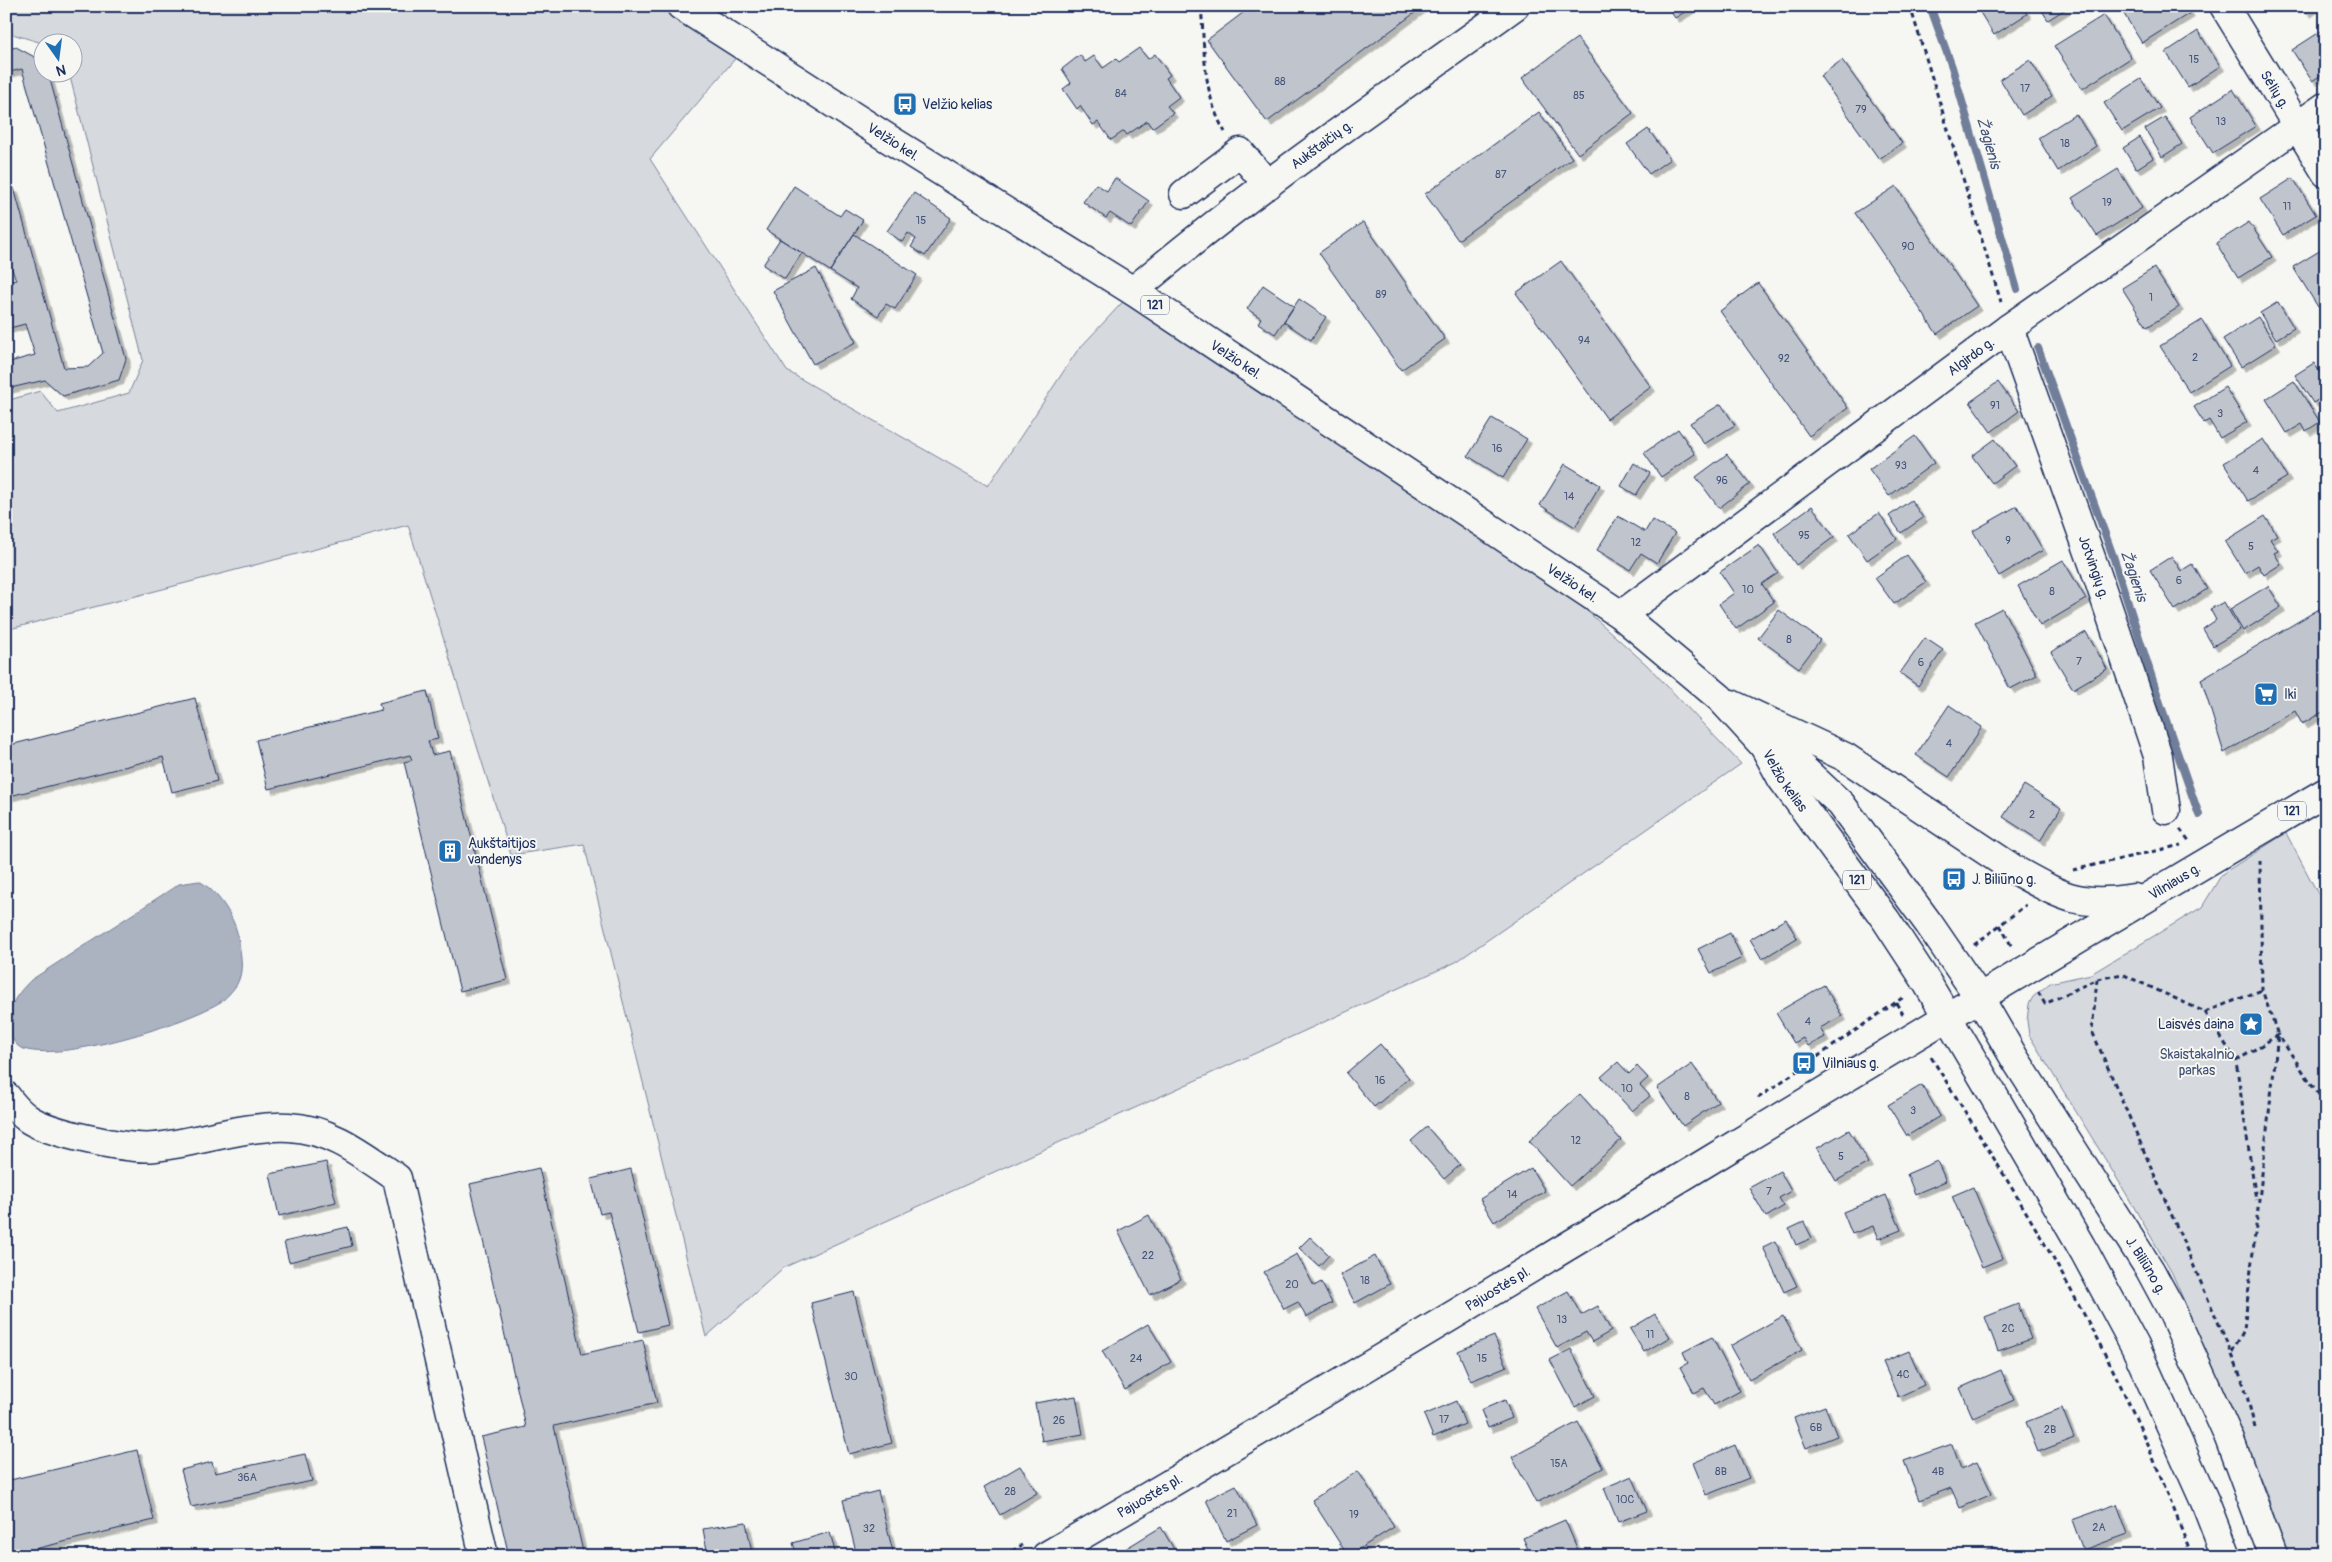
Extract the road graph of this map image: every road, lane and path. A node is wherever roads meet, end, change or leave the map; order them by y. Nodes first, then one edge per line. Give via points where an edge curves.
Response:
1 (681, 6) edge
2 (1202, 6) edge
3 (1515, 6) edge
4 (1910, 6) edge
5 (2224, 6) edge
6 (2326, 106) edge
7 (2297, 126) junction
8 (1240, 152) junction
9 (2326, 173) edge
10 (1268, 184) junction
11 (1184, 194) dead end
12 (1132, 291) junction
13 (2009, 328) junction
14 (1621, 615) junction
15 (1720, 698) junction
16 (1764, 746) junction
17 (2326, 792) edge
18 (2166, 810) dead end
19 (2261, 895) dead end
20 (2146, 896) junction
21 (2262, 990) junction
22 (1979, 997) junction
23 (1896, 1003) dead end
24 (2205, 1012) junction
25 (1947, 1017) junction
26 (1917, 1035) junction
27 (2278, 1035) junction
28 (2236, 1061) junction
29 (6, 1096) edge
30 (2326, 1105) edge
31 (2257, 1206) junction
32 (484, 1556) edge
33 (1046, 1556) edge
34 (2192, 1556) edge
35 (2226, 1556) edge
36 (2273, 1556) edge

1 - 12 main road, Velžio kel. / 121
2 - 8 path via 1208,92 1214,113
3 - 10 main road, Aukštaičių g.
4 - 13 path
5 - 7 main road, Sėlių g.
6 - 7 main road, Algirdo g.
7 - 9 main road, Sėlių g.
7 - 13 main road, Algirdo g.
8 - 10 main road
8 - 11 main road
10 - 12 main road, Aukštaičių g.
12 - 14 main road, Velžio kel. / 121
13 - 14 main road, Algirdo g.
13 - 18 main road, Jotvingių g. via 2158,756
14 - 15 main road, Velžio kel. / 121
15 - 16 main road, Velžio kel. / 121
15 - 20 main road via 1845,757 2047,888 2091,903
16 - 22 main road, Velžio kelias / 121 via 1799,765 1840,804 1930,924
16 - 25 main road, Velžio kelias / 121 via 1782,779 1886,920
17 - 20 main road, Vilniaus g. / 121
19 - 21 path
20 - 22 main road, Vilniaus g. / 121
21 - 24 path
21 - 27 path
22 - 25 main road, Vilniaus g. / 121
22 - 36 main road, J. Biliūno g. via 2150,1270 2171,1309 2229,1438
23 - 26 path
24 - 28 path
24 - 31 path via 2122,974 2097,979 2092,1031 2231,1352 2244,1330
25 - 26 main road, Pajuostės pl.
25 - 35 main road via 2085,1253 2135,1346 2198,1485
26 - 33 main road, Pajuostės pl.
26 - 34 path via 2058,1267 2099,1342 2163,1482
27 - 28 path
27 - 30 path
27 - 31 path
28 - 31 path
29 - 32 main road via 28,1118 61,1132 114,1143 153,1147 248,1129 291,1127 337,1138 397,1178

